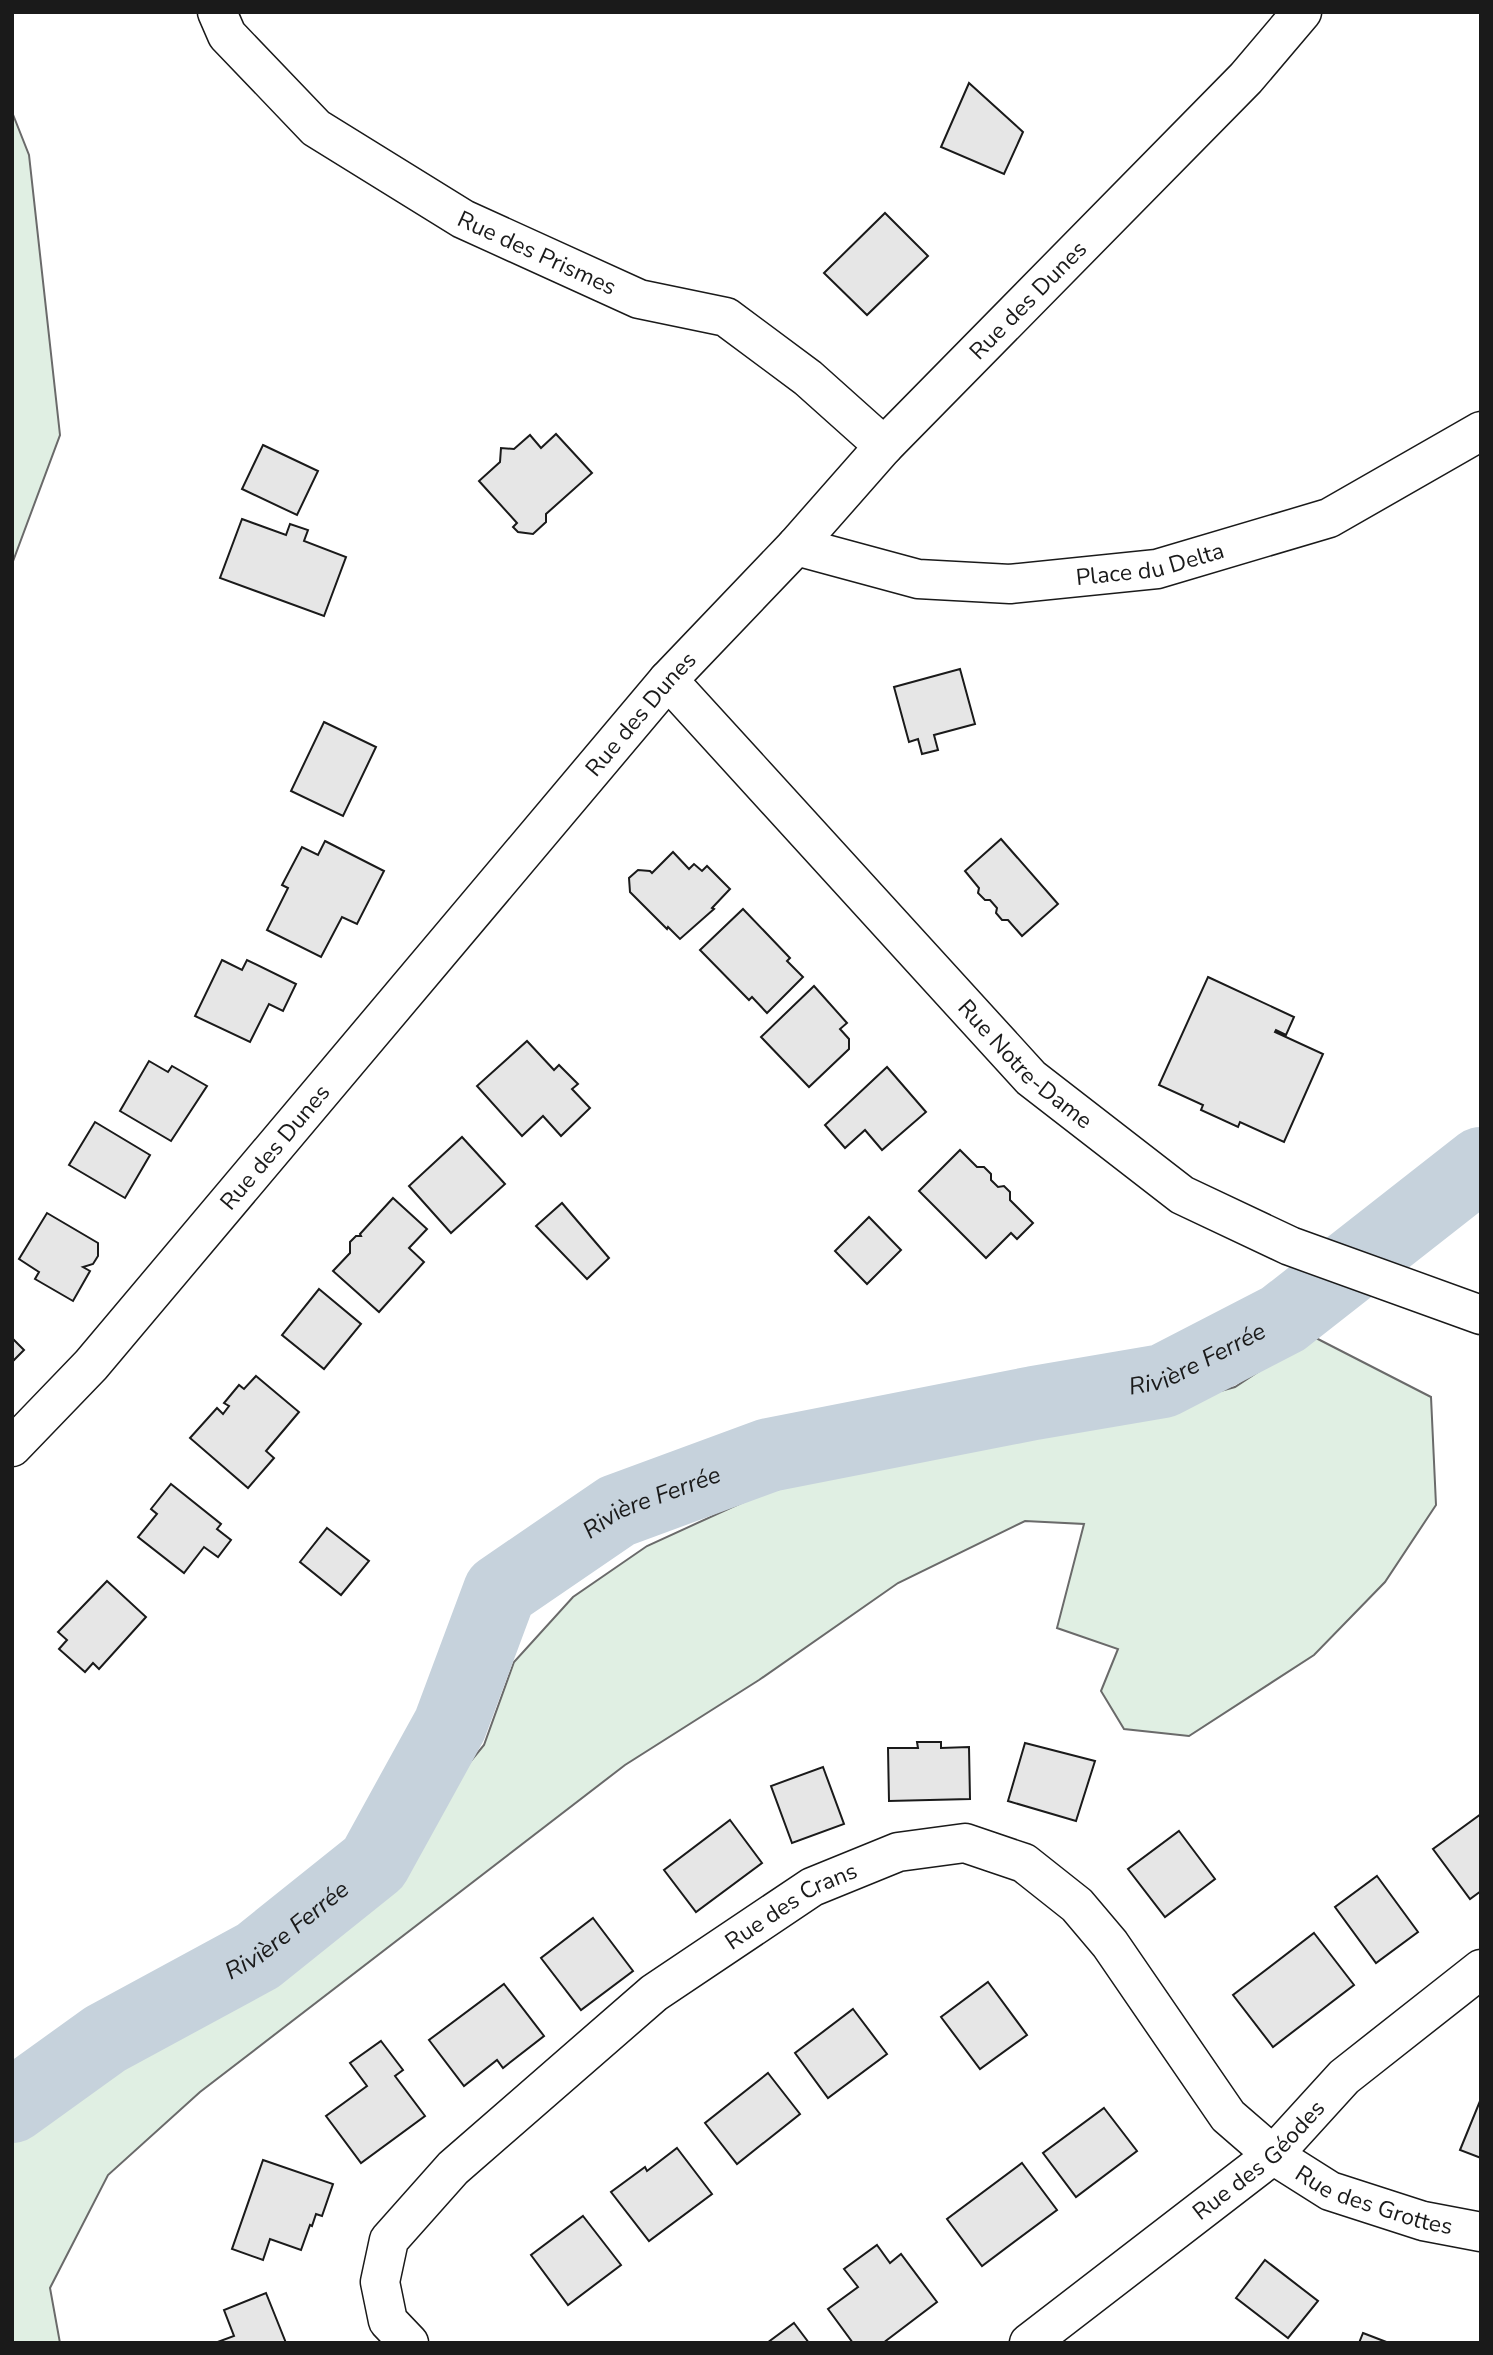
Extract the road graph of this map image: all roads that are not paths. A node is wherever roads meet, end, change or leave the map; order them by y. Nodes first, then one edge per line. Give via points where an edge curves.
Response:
1 (217, 12) edge
2 (1302, 12) edge
3 (1481, 430) edge
4 (884, 446) junction
5 (796, 546) junction
6 (668, 680) junction
7 (1481, 1315) edge
8 (12, 1447) edge
9 (1481, 1969) edge
10 (1273, 2155) junction
11 (1481, 2232) edge
12 (409, 2343) edge
13 (1029, 2343) edge

1 - 4 street, Rue des Prismes via 227,35 316,128 464,219 639,299 726,317 808,378
2 - 4 street, Rue des Dunes via 1246,78
3 - 5 street, Place du Delta via 1329,518 1157,569 1010,584 932,580
4 - 5 street, Rue des Dunes
5 - 6 street, Rue des Dunes
6 - 7 street, Rue Notre-Dame via 1031,1078 1182,1195 1290,1246
6 - 8 street, Rue des Dunes via 91,1365
9 - 10 street, Rue des Géodes via 1344,2077
10 - 11 street, Rue des Grottes via 1330,2191 1423,2221
10 - 12 street, Rue des Crans via 1228,2116 1110,1944 1077,1905 1024,1863 965,1843 898,1852 812,1887 654,1993 453,2168 389,2240 380,2282 388,2321
10 - 13 street, Rue des Géodes

